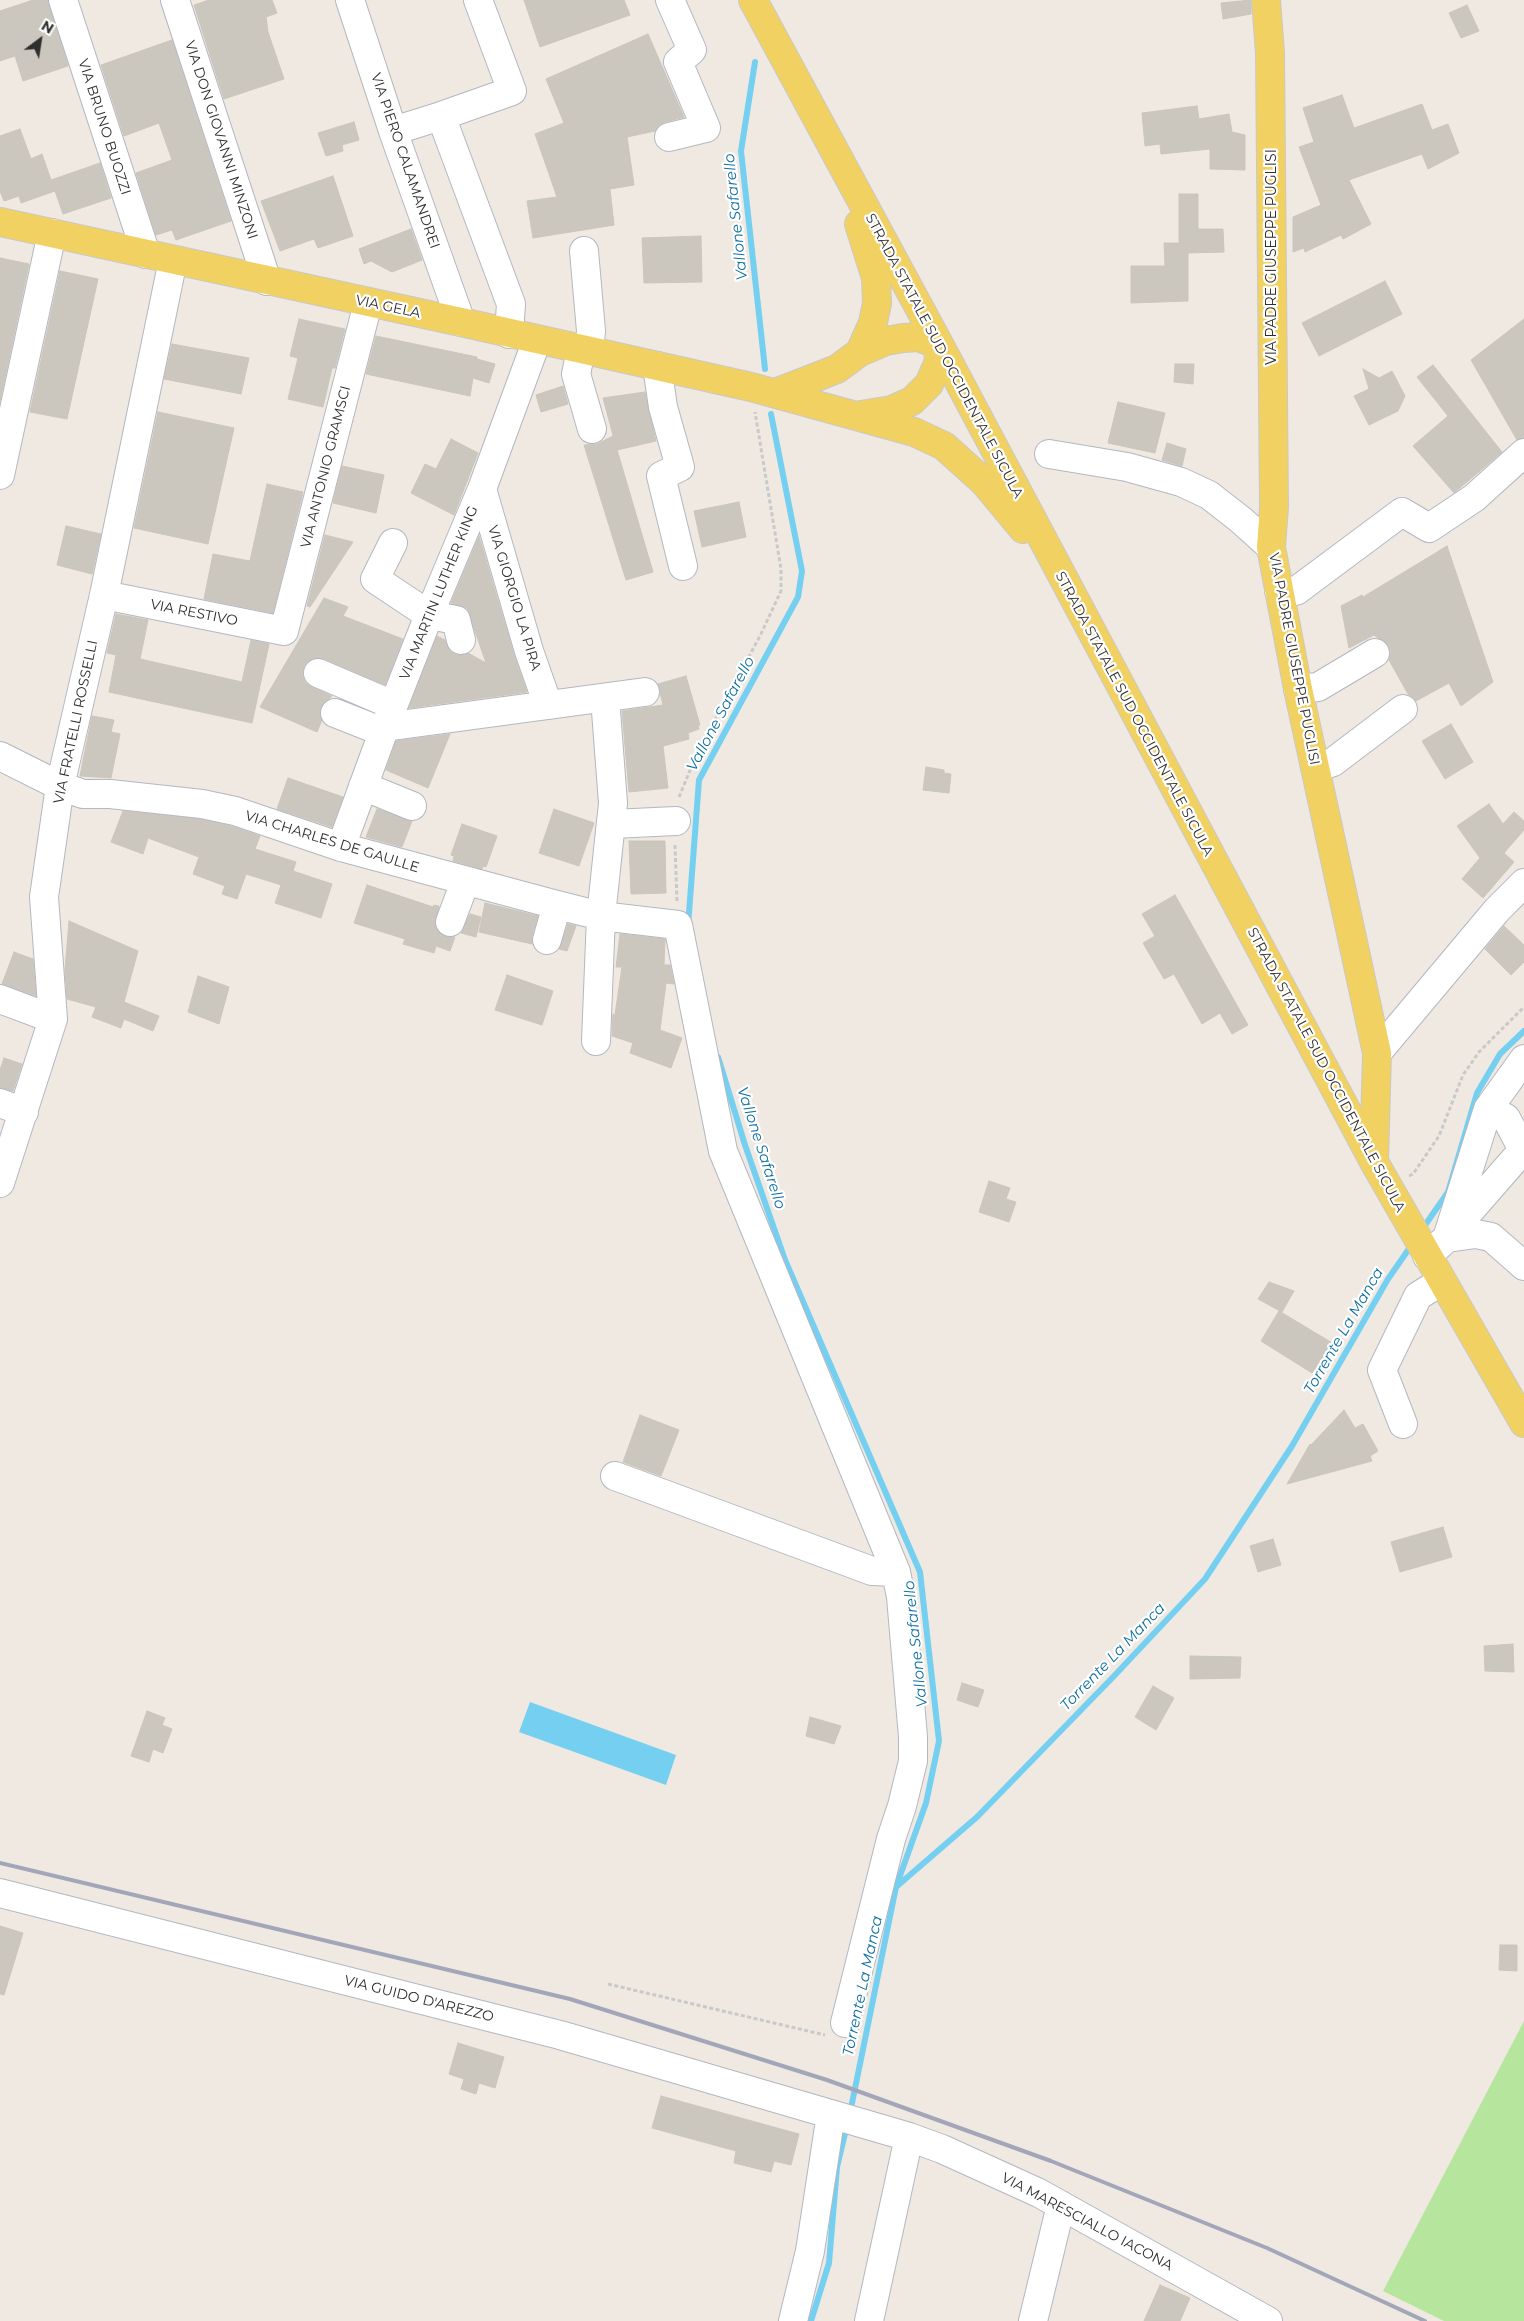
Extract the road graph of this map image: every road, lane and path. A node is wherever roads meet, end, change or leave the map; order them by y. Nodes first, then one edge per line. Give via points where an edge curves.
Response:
1 (63, 0) edge
2 (175, 0) edge
3 (350, 0) edge
4 (478, 0) edge
5 (670, 0) edge
6 (753, 0) edge
7 (1266, 0) edge
8 (441, 116) junction
9 (393, 131) junction
10 (669, 137) dead end
11 (829, 142) junction
12 (0, 222) edge
13 (52, 233) junction
14 (584, 252) dead end
15 (146, 254) junction
16 (173, 260) junction
17 (267, 280) junction
18 (368, 303) junction
19 (461, 322) junction
20 (509, 334) junction
21 (537, 340) junction
22 (940, 346) junction
23 (585, 350) junction
24 (860, 352) junction
25 (657, 366) junction
26 (763, 390) junction
27 (857, 416) junction
28 (592, 430) dead end
29 (1524, 453) edge
30 (1049, 454) dead end
31 (0, 475) edge
32 (482, 489) junction
33 (393, 542) dead end
34 (1272, 547) junction
35 (682, 566) dead end
36 (1057, 570) junction
37 (1279, 591) junction
38 (104, 595) junction
39 (429, 615) junction
40 (284, 631) joint
41 (461, 640) dead end
42 (1375, 653) dead end
43 (318, 673) dead end
44 (1298, 689) junction
45 (645, 692) dead end
46 (605, 698) junction
47 (548, 706) junction
48 (1403, 709) dead end
49 (335, 713) dead end
50 (387, 721) junction
51 (0, 756) edge
52 (1316, 768) junction
53 (60, 786) junction
54 (363, 786) junction
55 (412, 806) dead end
56 (676, 821) junction
57 (612, 824) junction
58 (341, 847) junction
59 (465, 882) junction
60 (1524, 883) edge
61 (557, 905) junction
62 (601, 916) junction
63 (450, 922) dead end
64 (678, 925) junction
65 (547, 940) dead end
66 (0, 999) edge
67 (1524, 1006) edge
68 (53, 1018) junction
69 (596, 1041) dead end
70 (1377, 1053) junction
71 (1524, 1059) edge
72 (12, 1108) edge
73 (1488, 1109) junction
74 (1523, 1152) edge
75 (1374, 1162) junction
76 (0, 1183) edge
77 (1388, 1187) junction
78 (1427, 1243) junction
79 (1524, 1266) edge
80 (1442, 1280) junction
81 (1524, 1422) edge
82 (1403, 1424) dead end
83 (614, 1476) dead end
84 (896, 1572) junction
85 (0, 1893) edge
86 (608, 1984) dead end
87 (845, 2023) joint
88 (833, 2114) junction
89 (872, 2126) joint
90 (909, 2138) junction
91 (1061, 2205) junction
92 (793, 2321) edge
93 (869, 2321) edge
94 (1033, 2321) edge
95 (1268, 2321) edge

1 - 15 street, VIA BRUNO BUOZZI
2 - 17 street, VIA DON GIOVANNI MINZONI
3 - 9 street, VIA PIERO CALAMANDREI
4 - 8 street via 512,91
5 - 10 street via 692,50 678,62 706,128
6 - 11 main road, STRADA STATALE SUD OCCIDENTALE SICULA
7 - 34 main road, VIA PADRE GIUSEPPE PUGLISI via 1271,63
8 - 9 street
8 - 20 street via 511,304
9 - 19 street, VIA PIERO CALAMANDREI
11 - 22 main road, STRADA STATALE SUD OCCIDENTALE SICULA
11 - 24 main road via 876,278 877,304 873,323
12 - 13 main road, VIA GELA
13 - 15 main road, VIA GELA
13 - 31 street
14 - 23 street via 591,331
15 - 16 main road, VIA GELA
16 - 17 main road, VIA GELA
16 - 38 street, VIA FRATELLI ROSSELLI
17 - 18 main road, VIA GELA
18 - 19 main road, VIA GELA
18 - 40 street, VIA ANTONIO GRAMSCI
19 - 20 main road, VIA GELA
20 - 21 main road, VIA GELA
21 - 23 main road, VIA GELA
21 - 32 street, VIA MARTIN LUTHER KING
22 - 24 main road via 919,337 903,338
22 - 27 main road via 938,364 929,384 912,401 892,410
22 - 36 main road, STRADA STATALE SUD OCCIDENTALE SICULA
23 - 25 main road, VIA GELA
23 - 28 street via 576,374
24 - 26 main road via 836,369
25 - 26 main road, VIA GELA
25 - 35 street via 663,407 680,467 661,476
26 - 27 main road, VIA GELA
26 - 56 path via 781,591 698,752 677,802
27 - 36 main road, VIA GELA via 914,432 944,446 984,482
29 - 37 street via 1474,498 1430,528 1402,512 1296,591
30 - 34 street via 1181,482 1209,495
32 - 39 street, VIA MARTIN LUTHER KING
32 - 47 street, VIA GIORGIO LA PIRA
33 - 39 street via 375,579
34 - 37 main road, VIA PADRE GIUSEPPE PUGLISI
36 - 75 main road, STRADA STATALE SUD OCCIDENTALE SICULA
37 - 44 main road, VIA PADRE GIUSEPPE PUGLISI
38 - 40 street, VIA RESTIVO
38 - 53 street, VIA FRATELLI ROSSELLI
39 - 41 street via 456,620
39 - 50 street, VIA MARTIN LUTHER KING
42 - 44 street via 1318,687
43 - 50 street
44 - 52 main road, VIA PADRE GIUSEPPE PUGLISI
45 - 46 street
46 - 47 street
46 - 57 street
47 - 50 street
48 - 52 street via 1333,762
49 - 50 street
50 - 54 street, VIA MARTIN LUTHER KING
51 - 53 street, VIA CHARLES DE GAULLE
52 - 70 main road, VIA PADRE GIUSEPPE PUGLISI
53 - 58 street, VIA CHARLES DE GAULLE via 83,794 202,804 235,811
53 - 68 street, VIA FRATELLI ROSSELLI via 44,896
54 - 55 street
54 - 58 street, VIA MARTIN LUTHER KING
56 - 57 street
56 - 64 path
57 - 62 street
58 - 59 street, VIA CHARLES DE GAULLE
59 - 61 street, VIA CHARLES DE GAULLE
59 - 63 street
60 - 70 street via 1497,910
61 - 62 street, VIA CHARLES DE GAULLE
61 - 65 street
62 - 64 street, VIA CHARLES DE GAULLE
62 - 69 street
64 - 84 street via 723,1151
66 - 68 street
67 - 77 path via 1479,1052 1462,1075 1439,1136 1413,1174
68 - 72 street, VIA FRATELLI ROSSELLI
70 - 75 main road, VIA PADRE GIUSEPPE PUGLISI
71 - 73 street
72 - 76 street, VIA FRATELLI ROSSELLI
73 - 74 street via 1506,1118
73 - 78 street
74 - 78 street
75 - 77 main road, STRADA STATALE SUD OCCIDENTALE SICULA
77 - 78 main road, STRADA STATALE SUD OCCIDENTALE SICULA
78 - 79 street via 1476,1234 1491,1236
78 - 80 main road, STRADA STATALE SUD OCCIDENTALE SICULA
80 - 81 main road, STRADA STATALE SUD OCCIDENTALE SICULA
80 - 82 street via 1418,1296 1382,1370
83 - 84 street via 872,1571
84 - 87 street via 901,1597 913,1761
85 - 88 street, VIA GUIDO D'AREZZO via 560,2035
86 - 87 path via 832,2037 842,2032
88 - 89 street, VIA GUIDO D'AREZZO
88 - 92 street via 810,2251
89 - 90 street, VIA MARESCIALLO IACONA
90 - 91 street, VIA MARESCIALLO IACONA via 942,2149
90 - 93 street
91 - 94 street
91 - 95 street, VIA MARESCIALLO IACONA

